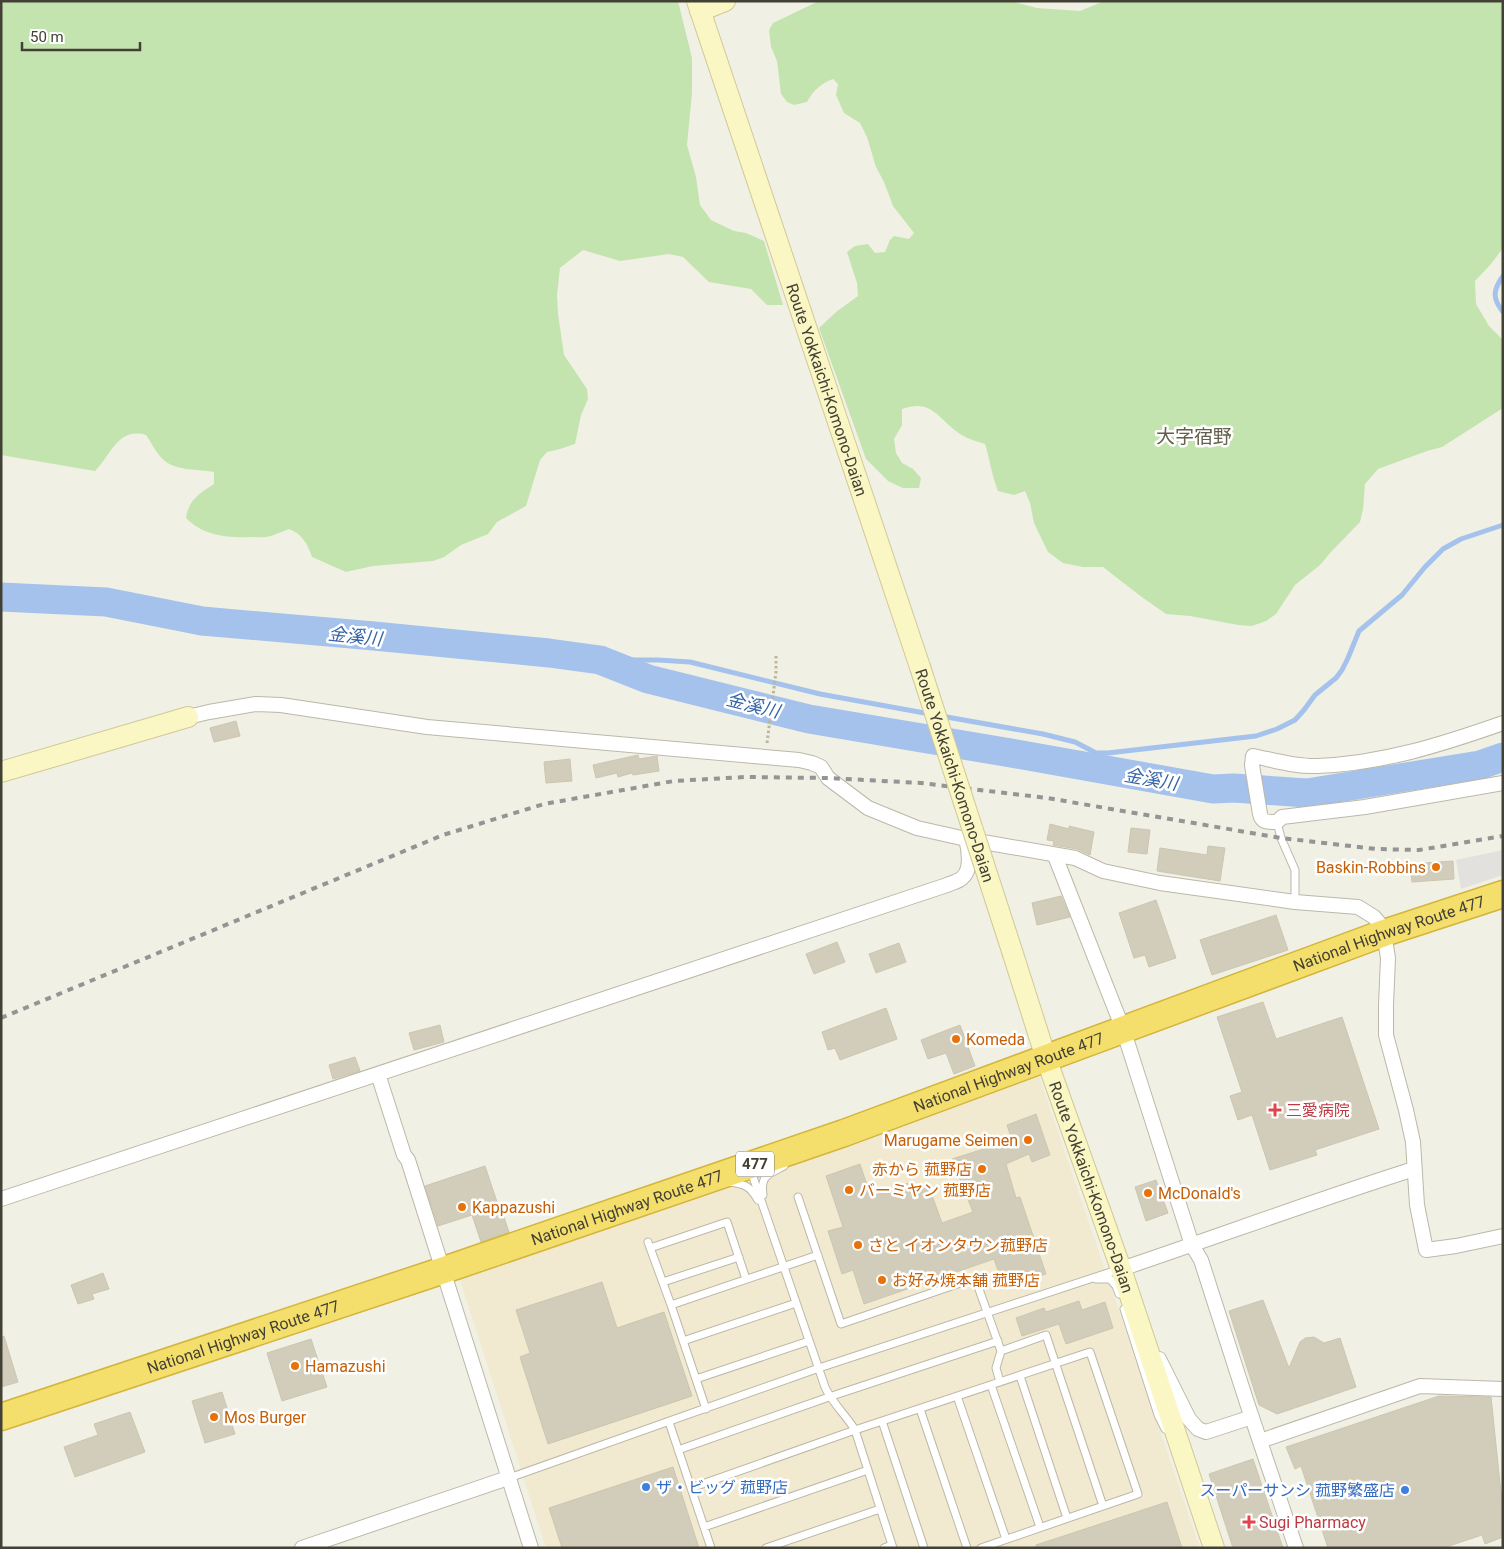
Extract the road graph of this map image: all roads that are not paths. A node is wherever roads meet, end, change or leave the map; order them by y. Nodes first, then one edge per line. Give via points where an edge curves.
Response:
1 (725, 1) edge
2 (698, 6) edge
3 (188, 717) joint
4 (1503, 723) edge
5 (1, 772) edge
6 (1503, 783) edge
7 (1277, 822) junction
8 (966, 839) junction
9 (1056, 856) junction
10 (1503, 894) edge
11 (1294, 902) junction
12 (1384, 933) junction
13 (1122, 1030) junction
14 (1046, 1058) junction
15 (378, 1074) junction
16 (844, 1133) junction
17 (800, 1157) dead end
18 (792, 1162) dead end
19 (750, 1166) junction
20 (1414, 1169) junction
21 (683, 1188) junction
22 (798, 1197) dead end
23 (1, 1199) edge
24 (766, 1213) junction
25 (1503, 1236) edge
26 (1192, 1245) junction
27 (818, 1255) junction
28 (739, 1257) junction
29 (784, 1268) junction
30 (1121, 1269) junction
31 (444, 1270) junction
32 (746, 1279) junction
33 (1089, 1279) junction
34 (663, 1282) junction
35 (796, 1303) junction
36 (671, 1305) junction
37 (1135, 1311) junction
38 (987, 1313) junction
39 (683, 1341) junction
40 (809, 1341) junction
41 (998, 1341) junction
42 (1001, 1351) junction
43 (1056, 1364) junction
44 (818, 1368) junction
45 (1020, 1376) junction
46 (696, 1379) junction
47 (1000, 1382) junction
48 (991, 1385) junction
49 (1503, 1389) edge
50 (957, 1396) junction
51 (829, 1397) junction
52 (706, 1408) junction
53 (920, 1409) junction
54 (1, 1417) edge
55 (1252, 1417) junction
56 (882, 1421) junction
57 (669, 1422) junction
58 (855, 1430) junction
59 (1260, 1441) junction
60 (678, 1450) junction
61 (868, 1470) junction
62 (508, 1478) junction
63 (691, 1488) junction
64 (1104, 1506) junction
65 (880, 1509) junction
66 (1203, 1516) junction
67 (1067, 1518) junction
68 (704, 1527) junction
69 (1040, 1528) junction
70 (1006, 1539) junction
71 (893, 1546) edge
72 (302, 1548) edge
73 (531, 1548) edge
74 (711, 1548) edge
75 (766, 1548) edge
76 (884, 1548) edge
77 (924, 1548) edge
78 (967, 1548) edge
79 (981, 1548) edge
80 (1214, 1548) edge
81 (1296, 1548) edge

1 - 2 main road
2 - 14 main road, Route Yokkaichi-Komono-Daian, bridge via 920,668
3 - 5 main road
3 - 8 street via 256,704 282,705 427,727 799,760 821,767 828,778 868,808 917,828
4 - 7 street via 1409,753 1355,762 1316,766 1253,756 1261,819
6 - 7 street via 1365,807 1282,817
7 - 11 lane via 1296,870
8 - 9 street
8 - 15 street via 970,855 967,871 963,878 947,885
9 - 11 street via 1075,858 1103,871 1160,883
9 - 13 street
10 - 12 highway, National Highway Route 477 / 477
11 - 12 street via 1358,907 1374,918
12 - 13 highway, National Highway Route 477 / 477
12 - 20 street via 1388,958 1386,1035 1413,1142
13 - 14 highway, National Highway Route 477 / 477
13 - 26 street
14 - 16 highway, National Highway Route 477 / 477
14 - 30 main road, Route Yokkaichi-Komono-Daian
15 - 23 street
15 - 31 street
16 - 17 lane
16 - 19 highway, National Highway Route 477 / 477
18 - 24 lane via 765,1176 762,1184
19 - 21 highway, National Highway Route 477 / 477
19 - 24 lane
20 - 25 street via 1426,1250
20 - 26 street
21 - 24 lane via 722,1182 742,1184 750,1189
21 - 31 highway, National Highway Route 477 / 477
22 - 27 lane
24 - 29 lane
26 - 30 street
26 - 55 street via 1201,1260
27 - 29 lane
27 - 38 lane via 841,1324 975,1278
28 - 32 lane
28 - 34 lane
28 - 34 lane via 727,1222 649,1245
29 - 32 lane
29 - 35 lane
30 - 33 lane
30 - 37 main road, Route Yokkaichi-Komono-Daian
31 - 54 highway, National Highway Route 477 / 477
31 - 62 street
32 - 36 lane
33 - 38 lane
33 - 66 lane via 1110,1280 1116,1286 1158,1415
34 - 36 lane
35 - 39 lane
35 - 40 lane
36 - 39 lane
37 - 55 street via 1189,1418 1198,1429 1206,1432
37 - 66 main road, Route Yokkaichi-Komono-Daian
38 - 41 lane
38 - 44 lane
39 - 46 lane
40 - 44 lane
40 - 46 lane
41 - 42 lane
41 - 51 lane
42 - 43 lane via 1046,1336
42 - 47 lane via 996,1368
43 - 45 lane
43 - 64 lane
43 - 64 lane via 1090,1352 1138,1494
44 - 51 lane
44 - 52 lane
45 - 47 lane
45 - 67 lane
46 - 52 lane
47 - 48 lane
48 - 50 lane
48 - 69 lane
49 - 59 street via 1420,1386
50 - 53 lane
50 - 70 lane
51 - 58 lane
51 - 60 lane
52 - 57 lane
53 - 56 lane
53 - 78 lane
55 - 59 street
56 - 58 lane
56 - 77 lane
57 - 60 lane
57 - 62 lane
58 - 61 lane
58 - 63 lane
59 - 81 street
60 - 63 lane
61 - 65 lane
61 - 68 lane
62 - 72 street
62 - 73 street
63 - 68 lane
64 - 67 lane
65 - 71 lane
65 - 75 lane
66 - 80 main road, Route Yokkaichi-Komono-Daian
67 - 69 lane
68 - 74 lane
69 - 70 lane
70 - 79 lane
71 - 76 lane

